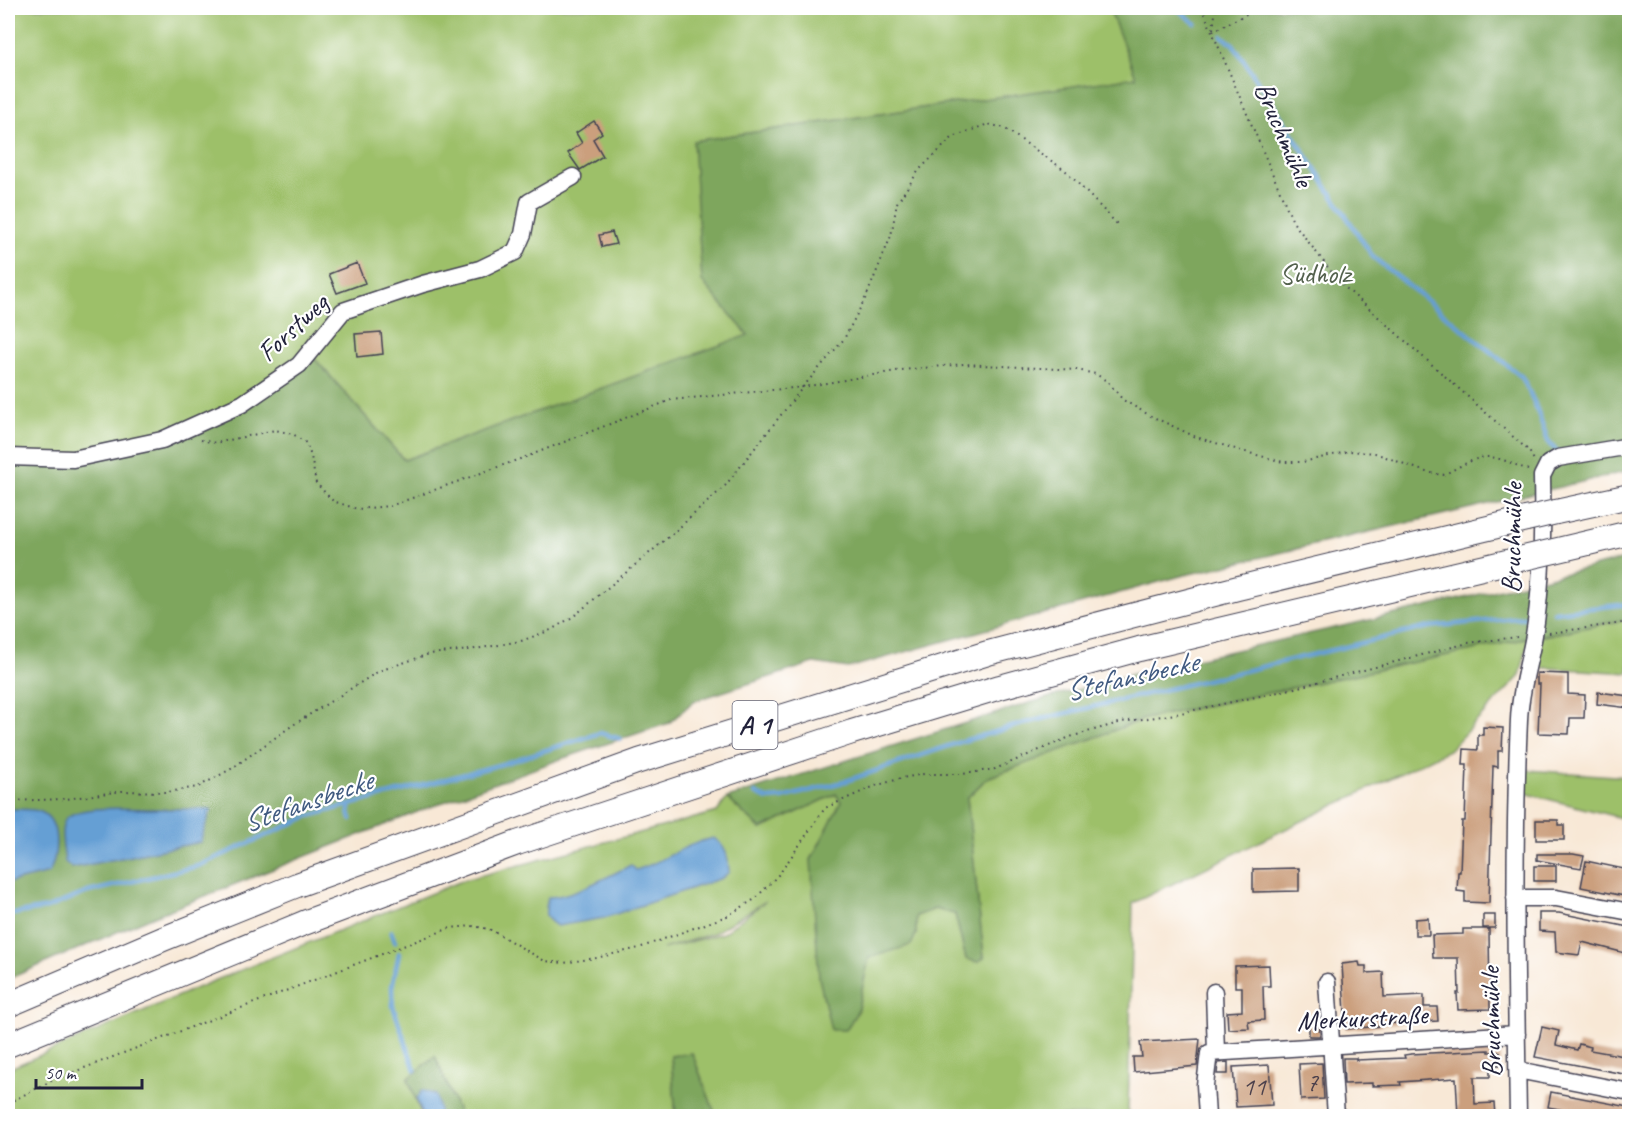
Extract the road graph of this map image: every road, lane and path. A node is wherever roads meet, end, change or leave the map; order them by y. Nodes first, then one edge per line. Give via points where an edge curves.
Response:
1 (1203, 8) edge
2 (1216, 8) edge
3 (1258, 8) edge
4 (1212, 32) junction
5 (573, 177) dead end
6 (1118, 225) dead end
7 (804, 387) junction
8 (1629, 404) edge
9 (179, 432) junction
10 (1626, 447) edge
11 (8, 457) edge
12 (1542, 476) junction
13 (1629, 496) edge
14 (1629, 533) edge
15 (1629, 622) edge
16 (1534, 635) junction
17 (8, 801) edge
18 (1515, 898) junction
19 (1629, 912) edge
20 (1327, 982) dead end
21 (1214, 992) dead end
22 (8, 1005) edge
23 (1517, 1034) junction
24 (8, 1045) edge
25 (1331, 1046) junction
26 (1213, 1053) junction
27 (1518, 1070) junction
28 (1629, 1092) edge
29 (8, 1103) edge
30 (1207, 1116) edge
31 (1336, 1116) edge
32 (1518, 1116) edge

1 - 4 path, Bruchmühle
2 - 4 path
3 - 4 path
4 - 12 path, Bruchmühle via 1293,222 1318,256 1349,291 1529,451
5 - 9 street, Forstweg via 529,202 515,252 480,269 343,311 299,365 242,404
6 - 7 path via 1066,171 1004,128 988,124 953,137 919,170 897,203 891,236 867,295 844,339
7 - 9 path via 671,400 390,506 357,509 333,501 316,483 306,443 292,434 275,430 216,443
7 - 12 path via 964,364 1077,370 1096,374 1123,400 1196,437 1283,462 1303,462 1350,451 1374,453 1443,476 1472,459 1489,455
7 - 17 path via 725,486 574,616 551,630 500,645 429,654 379,671 198,787
8 - 10 path via 1623,425
9 - 11 street, Forstweg via 162,440 74,459
10 - 12 street via 1558,458
12 - 16 street, Bruchmühle
13 - 22 highway, A 1, bridge via 1238,588 988,653 639,761 297,885
14 - 24 highway, A 1, bridge via 1139,649 852,732 517,843 304,922
15 - 16 path
16 - 18 street, Bruchmühle via 1521,687
16 - 29 path via 1468,644 1283,691 1122,722 1070,737 994,769 902,777 825,808 780,873 755,899 705,925 639,948 562,963 545,961 489,929 450,928 53,1080
18 - 19 street via 1556,897
18 - 23 street, Bruchmühle
20 - 25 street
21 - 26 street
23 - 25 street, Merkurstraße
23 - 27 street, Bruchmühle
25 - 26 street, Merkurstraße
25 - 31 street
26 - 30 street via 1204,1085
27 - 28 street
27 - 32 street, Bruchmühle

